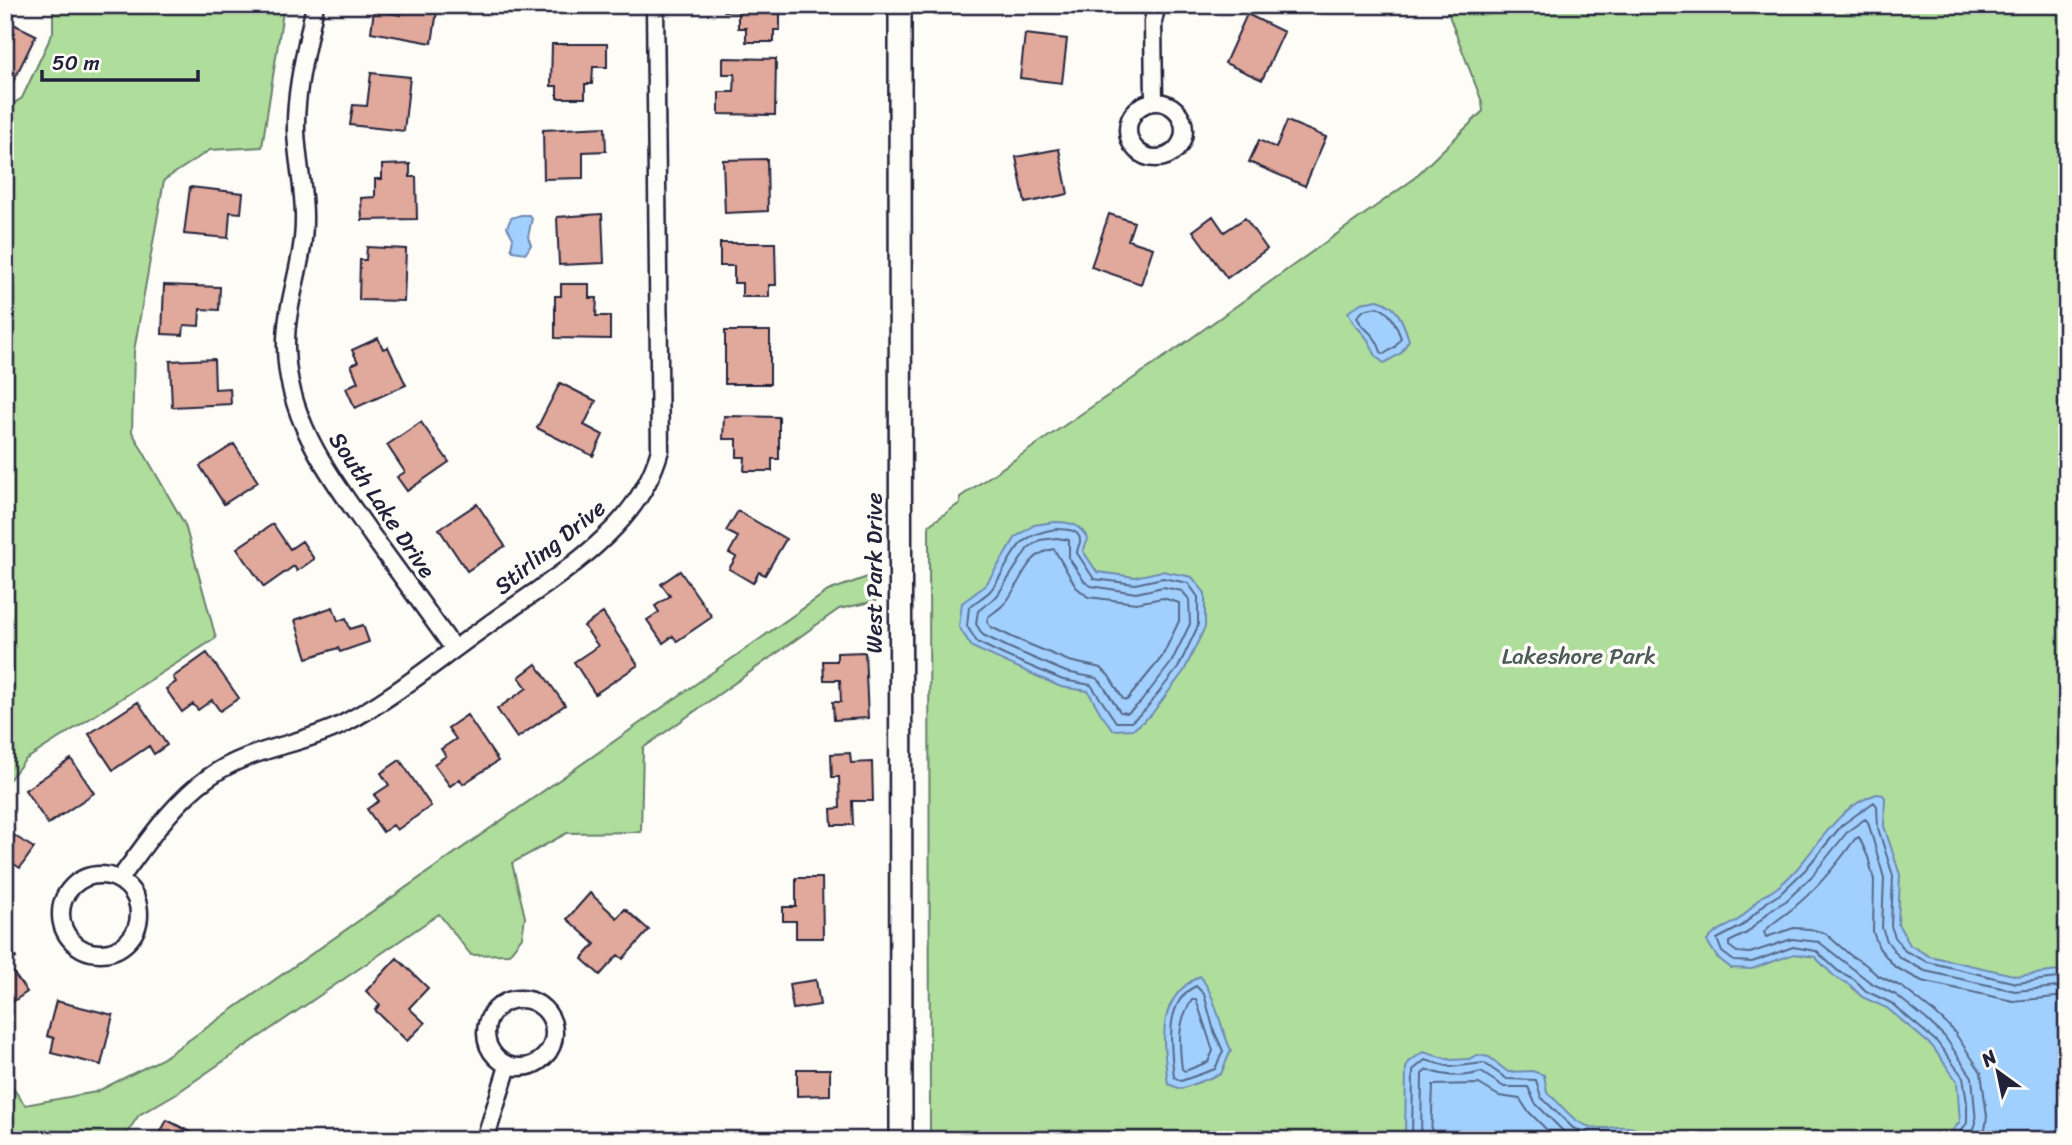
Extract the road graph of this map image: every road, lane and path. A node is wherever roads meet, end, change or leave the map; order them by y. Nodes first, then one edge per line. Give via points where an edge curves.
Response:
1 (315, 5) edge
2 (655, 5) edge
3 (900, 5) edge
4 (1157, 5) edge
5 (1154, 102) dead end
6 (454, 649) junction
7 (119, 880) junction
8 (508, 1066) junction
9 (485, 1140) edge
10 (901, 1140) edge

1 - 6 street, South Lake Drive via 296,120 304,224 286,321 290,387 301,423 335,483
2 - 6 street, Stirling Drive via 660,450 656,463 629,510 598,543
3 - 10 street, West Park Drive
4 - 5 street via 1153,21
6 - 7 street, Stirling Drive via 339,726 253,753 213,774 173,810
7 - 7 street via 107,876 82,879 65,897 61,908 65,933 83,950 109,952 131,937 139,912 129,888
8 - 8 street via 486,1042 488,1020 503,1004 536,1003 554,1031 548,1052 530,1066
8 - 9 street

